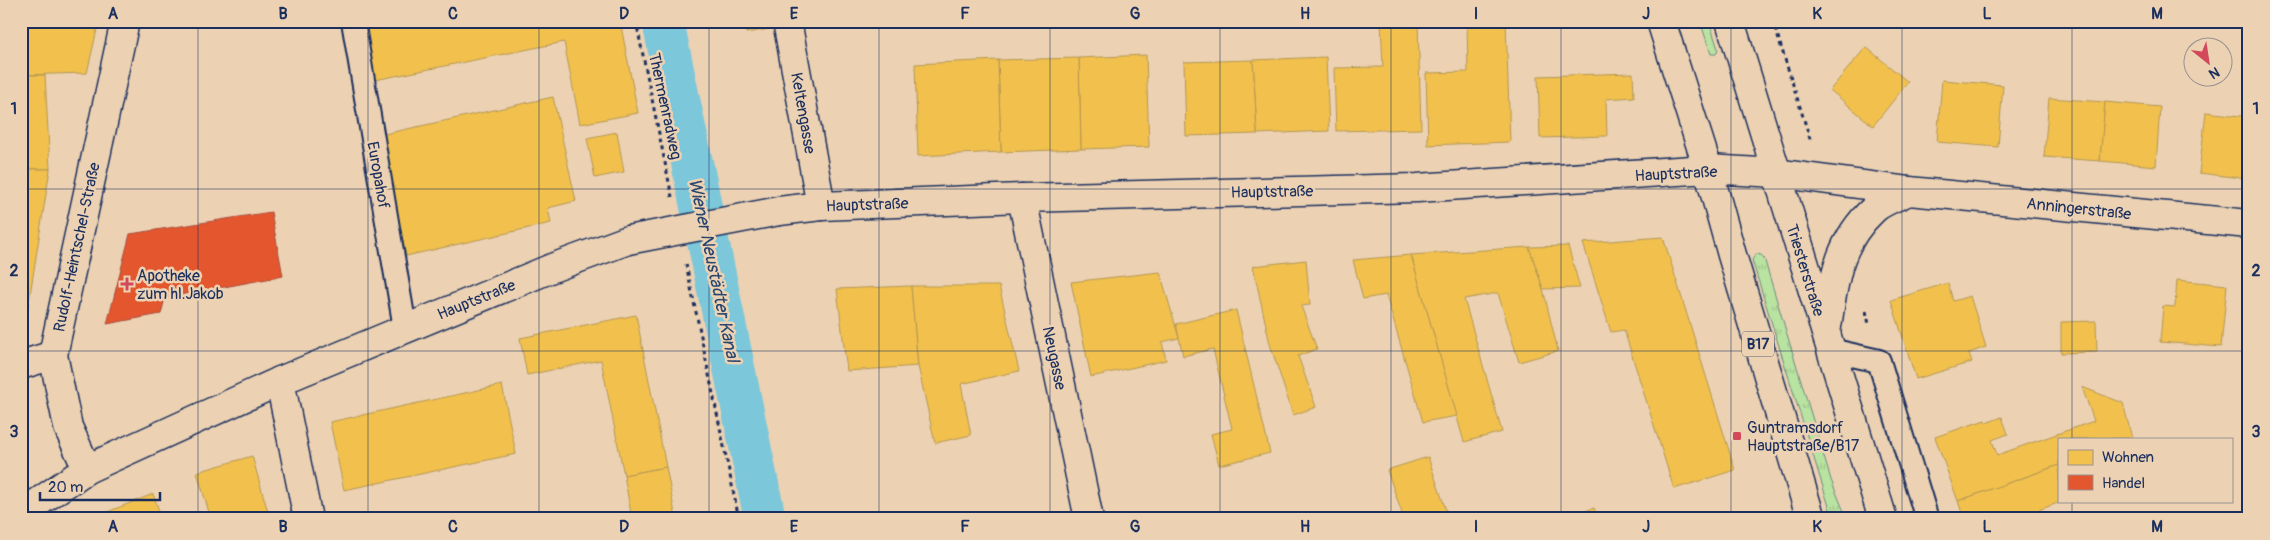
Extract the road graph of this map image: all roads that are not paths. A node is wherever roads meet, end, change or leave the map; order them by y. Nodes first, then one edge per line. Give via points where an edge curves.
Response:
1 (125, 21) edge
2 (353, 21) edge
3 (787, 21) edge
4 (1661, 21) edge
5 (1730, 21) edge
6 (1708, 169) junction
7 (1776, 173) junction
8 (1909, 191) junction
9 (1022, 198) junction
10 (821, 206) junction
11 (2249, 224) edge
12 (405, 328) junction
13 (1828, 342) junction
14 (53, 355) junction
15 (21, 365) edge
16 (280, 381) junction
17 (87, 469) junction
18 (21, 514) edge
19 (308, 519) edge
20 (1089, 519) edge
21 (1812, 519) edge
22 (1883, 519) edge
23 (1927, 519) edge

1 - 14 street, Rudolf-Heintschel-Straße
2 - 12 lane, Europahof
3 - 10 street, Keltengasse
4 - 6 street, B17
5 - 7 street, Triesterstraße
6 - 7 street, Hauptstraße
6 - 9 street, Hauptstraße via 1417,188
6 - 21 street, B17
7 - 8 street, Anningerstraße
7 - 13 street, Triesterstraße
8 - 11 street, Anningerstraße
8 - 13 street via 1875,208 1851,237 1837,266
9 - 10 street, Hauptstraße
9 - 20 street, Neugasse
10 - 12 street, Hauptstraße, bridge via 628,240
12 - 16 street, Hauptstraße
13 - 22 street, Triesterstraße
13 - 23 lane via 1879,362
14 - 15 street
14 - 17 street, Rudolf-Heintschel-Straße via 68,427
16 - 17 street, Hauptstraße
16 - 19 street
17 - 18 street, Hauptstraße

